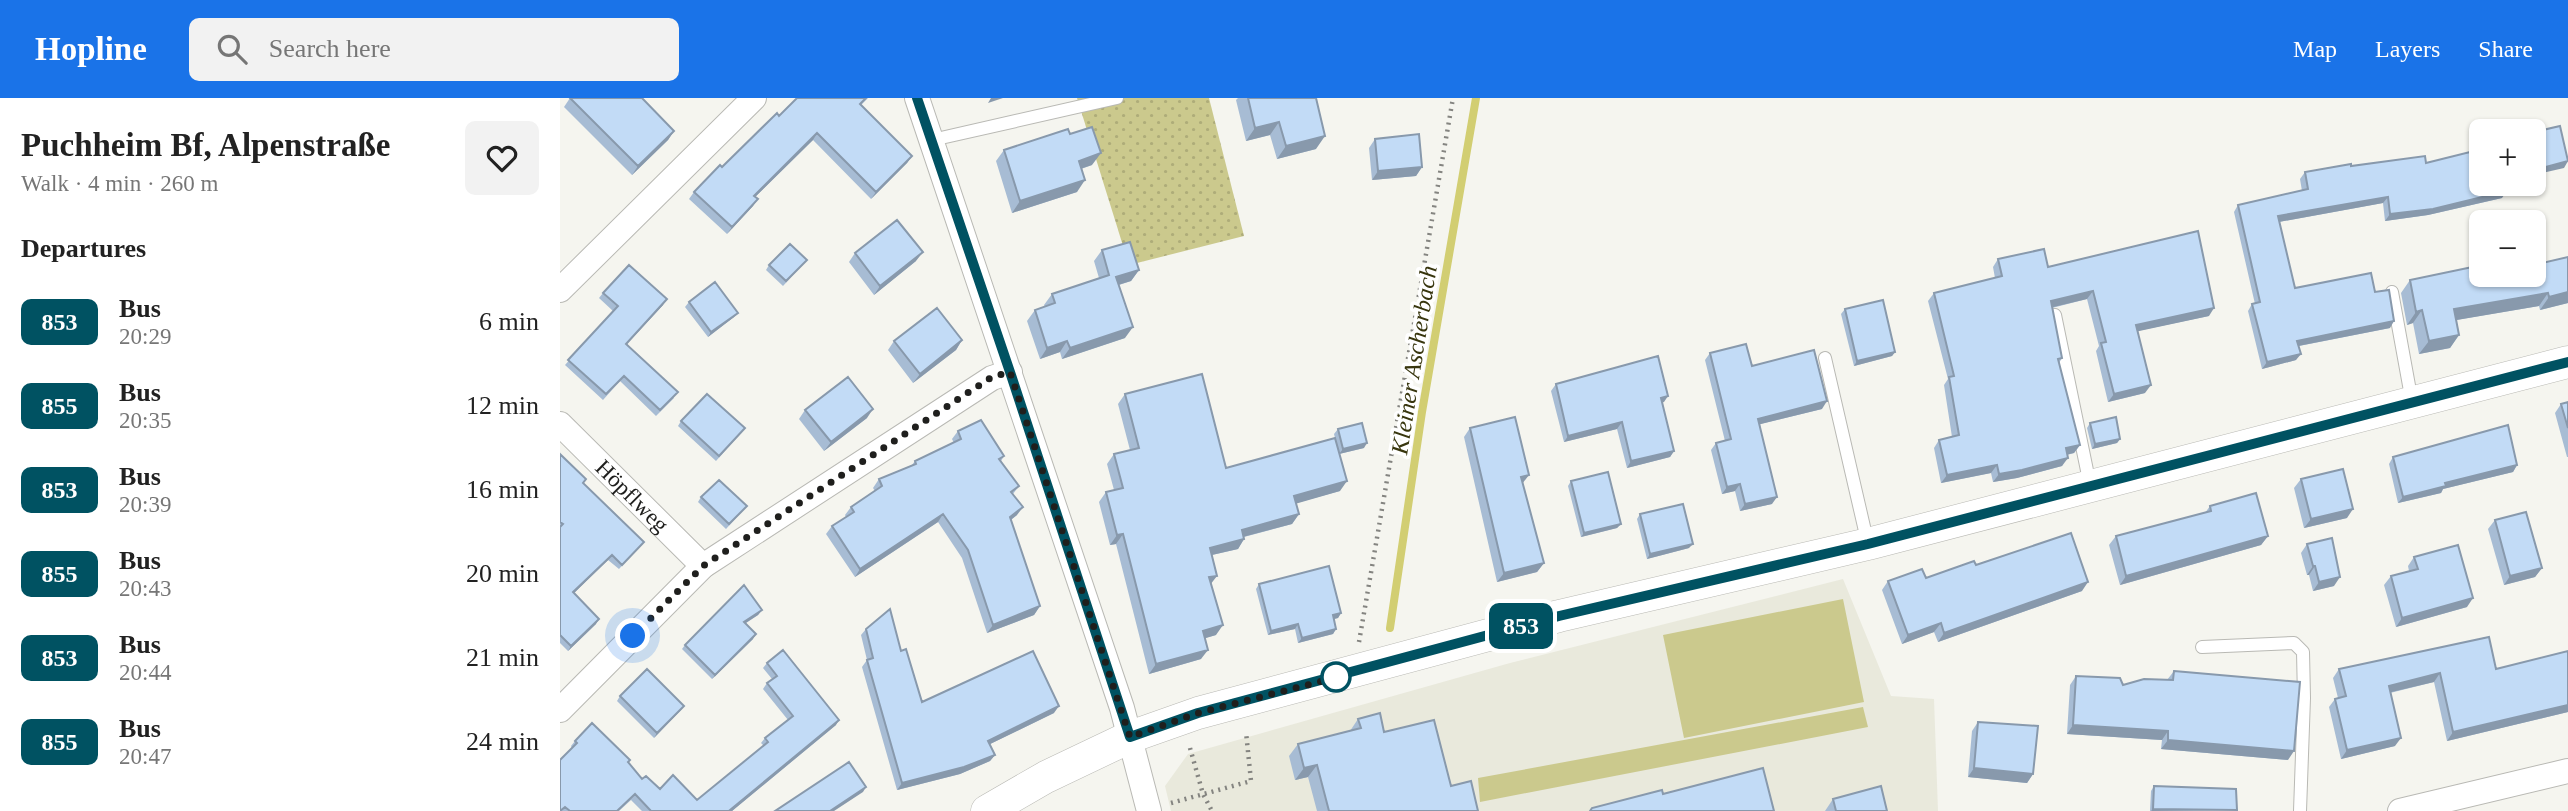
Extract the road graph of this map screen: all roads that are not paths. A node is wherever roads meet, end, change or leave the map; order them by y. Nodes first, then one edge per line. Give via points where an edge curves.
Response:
1 (754, 98) edge
2 (917, 98) edge
3 (1117, 98) edge
4 (932, 140) junction
5 (560, 290) edge
6 (2392, 292) edge
7 (2055, 315) edge
8 (1825, 358) dead end
9 (2568, 362) edge
10 (1010, 372) junction
11 (2412, 402) junction
12 (560, 424) edge
13 (2090, 485) junction
14 (1868, 544) junction
15 (703, 566) junction
16 (2202, 647) dead end
17 (560, 710) edge
18 (1130, 737) junction
19 (2568, 771) edge
20 (1149, 810) edge
21 (987, 811) edge
22 (2300, 811) edge
23 (2400, 811) edge

1 - 5 street
2 - 4 street
3 - 4 lane
4 - 10 street
6 - 11 lane
7 - 13 lane
8 - 14 lane
9 - 11 street
10 - 15 street via 992,377
10 - 18 street
11 - 13 street
12 - 15 street, Höpflweg
13 - 14 street
14 - 18 street via 1559,616 1198,713
15 - 17 street
16 - 22 lane via 2294,643 2302,652
18 - 20 street
18 - 21 street via 1046,776
19 - 23 street

